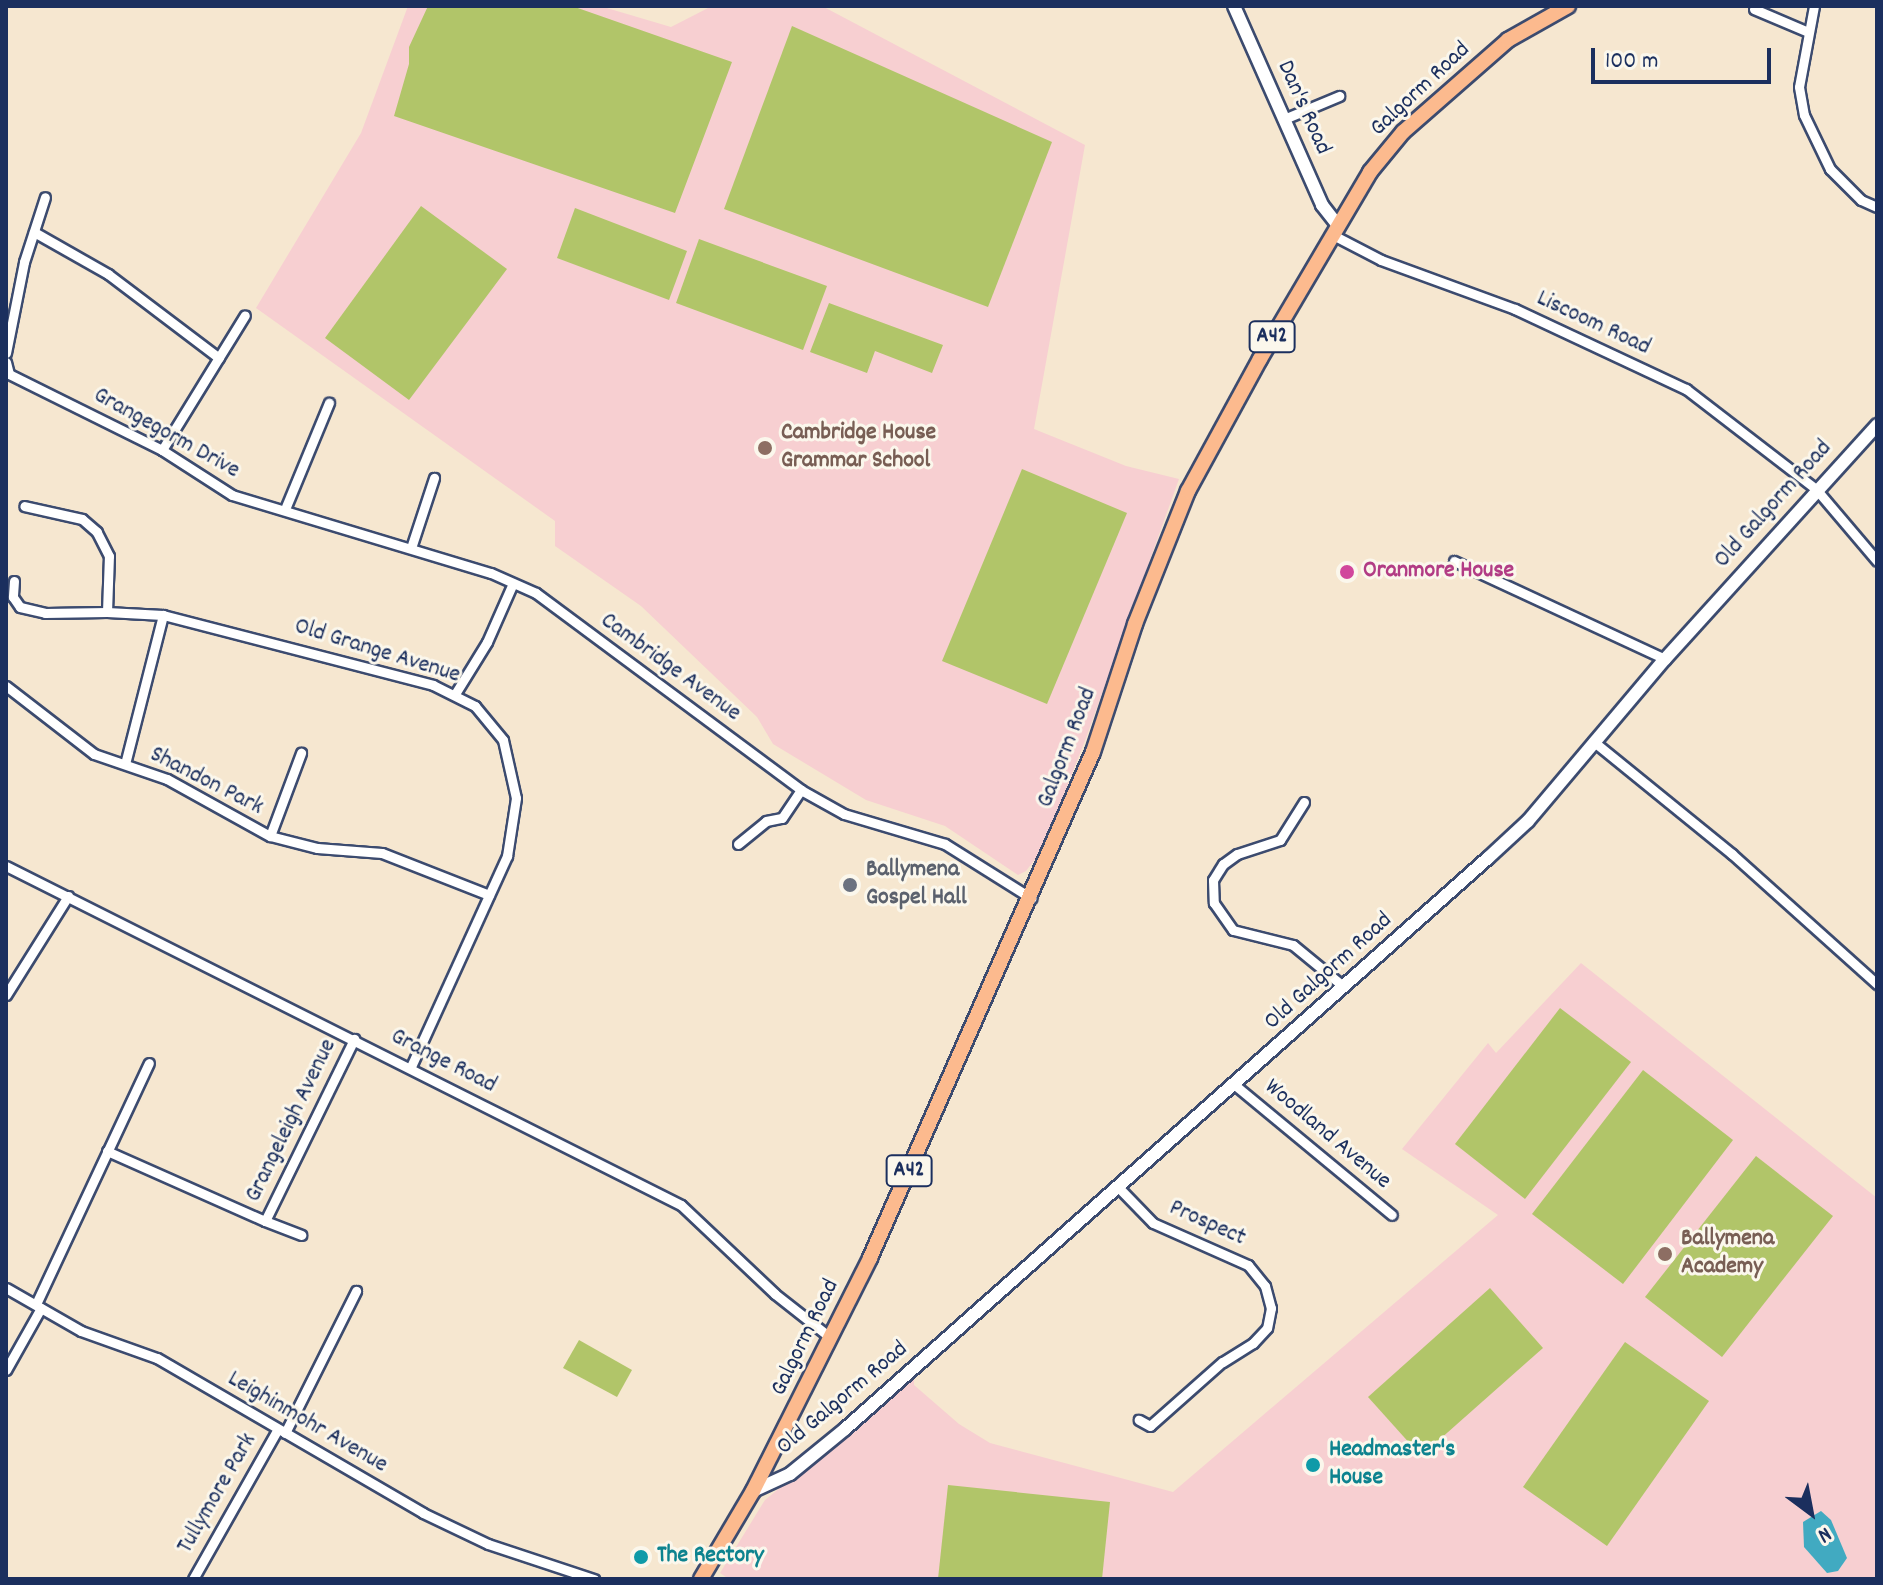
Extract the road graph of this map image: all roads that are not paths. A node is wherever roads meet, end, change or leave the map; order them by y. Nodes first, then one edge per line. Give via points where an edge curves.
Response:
1 (1234, 6) edge
2 (1568, 6) edge
3 (1814, 6) edge
4 (1754, 9) dead end
5 (1806, 31) junction
6 (1339, 96) dead end
7 (1284, 119) junction
8 (45, 197) dead end
9 (1877, 207) edge
10 (1334, 229) junction
11 (34, 232) junction
12 (245, 315) dead end
13 (6, 353) edge
14 (219, 358) junction
15 (6, 362) edge
16 (329, 403) dead end
17 (1877, 425) edge
18 (162, 450) junction
19 (434, 478) dead end
20 (1816, 489) junction
21 (24, 506) dead end
22 (285, 509) junction
23 (411, 548) junction
24 (1454, 561) dead end
25 (1877, 561) edge
26 (14, 581) dead end
27 (513, 583) junction
28 (107, 612) junction
29 (163, 615) junction
30 (1665, 659) junction
31 (6, 686) edge
32 (455, 694) junction
33 (1593, 741) junction
34 (301, 753) dead end
35 (125, 764) junction
36 (801, 790) junction
37 (1304, 802) dead end
38 (270, 836) junction
39 (738, 844) dead end
40 (6, 866) edge
41 (489, 895) junction
42 (68, 896) junction
43 (1032, 899) junction
44 (1877, 984) edge
45 (1343, 986) junction
46 (6, 995) edge
47 (354, 1039) junction
48 (149, 1063) dead end
49 (411, 1067) junction
50 (1236, 1086) junction
51 (107, 1151) junction
52 (1118, 1187) junction
53 (1392, 1215) dead end
54 (265, 1221) junction
55 (301, 1235) dead end
56 (6, 1288) edge
57 (356, 1291) dead end
58 (38, 1306) junction
59 (832, 1338) junction
60 (6, 1370) edge
61 (1139, 1420) dead end
62 (281, 1431) junction
63 (753, 1491) junction
64 (193, 1579) edge
65 (594, 1579) edge
66 (701, 1579) edge

1 - 7 street, Dan's Road
2 - 10 main road, Galgorm Road / A42 via 1508,40 1403,132
3 - 5 street
4 - 5 street
5 - 9 street via 1799,87 1814,143 1850,191
6 - 7 street
7 - 10 street, Dan's Road
8 - 11 street
10 - 20 street, Liscoom Road via 1381,260 1515,309 1686,389
10 - 43 main road, Galgorm Road / A42 via 1188,491 1135,624 1093,752
11 - 13 street
11 - 14 street via 108,274
12 - 14 street
14 - 18 street
15 - 18 street, Grangegorm Drive via 9,374
16 - 22 street
17 - 20 street, Old Galgorm Road
18 - 22 street, Grangegorm Drive via 232,495
19 - 23 street
20 - 25 street, Liscoom Road
20 - 30 street, Old Galgorm Road
21 - 28 street via 82,519 97,532 109,556
22 - 23 street, Grangegorm Drive
23 - 27 street, Grangegorm Drive
24 - 30 street
26 - 28 street, Old Grange Avenue via 13,597 20,607
27 - 32 street via 487,642
27 - 36 street, Cambridge Avenue via 536,593
28 - 29 street, Old Grange Avenue
29 - 32 street, Old Grange Avenue via 332,656
29 - 35 street, Shandon Park
30 - 33 street, Old Galgorm Road
31 - 35 street, Shandon Park via 84,748
32 - 41 street, Old Grange Avenue via 490,722 510,756 514,776 514,822
33 - 44 street via 1732,854
33 - 45 street, Old Galgorm Road via 1528,821
34 - 38 street, Shandon Park
35 - 38 street, Shandon Park via 177,784
36 - 39 street via 782,818 766,821
36 - 43 street, Cambridge Avenue via 844,814 945,844
37 - 45 street via 1280,840 1223,864 1213,880 1214,903 1233,930 1293,945
38 - 41 street, Shandon Park via 317,848 382,853
40 - 42 street, Grange Road
41 - 49 street, Old Grange Avenue
42 - 46 street
42 - 47 street, Grange Road
43 - 59 main road, Galgorm Road / A42
45 - 50 street, Old Galgorm Road
47 - 49 street, Grange Road
47 - 54 street, Grangeleigh Avenue
48 - 51 street
49 - 59 street, Grange Road via 681,1205 775,1294
50 - 52 street, Old Galgorm Road
50 - 53 street, Woodland Avenue
51 - 54 street, Grangeleigh Avenue
51 - 58 street
52 - 61 street, Prospect via 1153,1223 1248,1265 1265,1286 1271,1308 1262,1335 1222,1362 1175,1409 1150,1426
52 - 63 street, Old Galgorm Road via 845,1429 790,1474
54 - 55 street, Grangeleigh Avenue
56 - 58 street, Leighinmohr Avenue
57 - 62 street, Tullymore Park
58 - 60 street
58 - 62 street, Leighinmohr Avenue via 81,1331 157,1358
59 - 63 main road, Galgorm Road / A42
62 - 64 street, Tullymore Park
62 - 65 street, Leighinmohr Avenue via 488,1544
63 - 66 main road, Galgorm Road / A42

